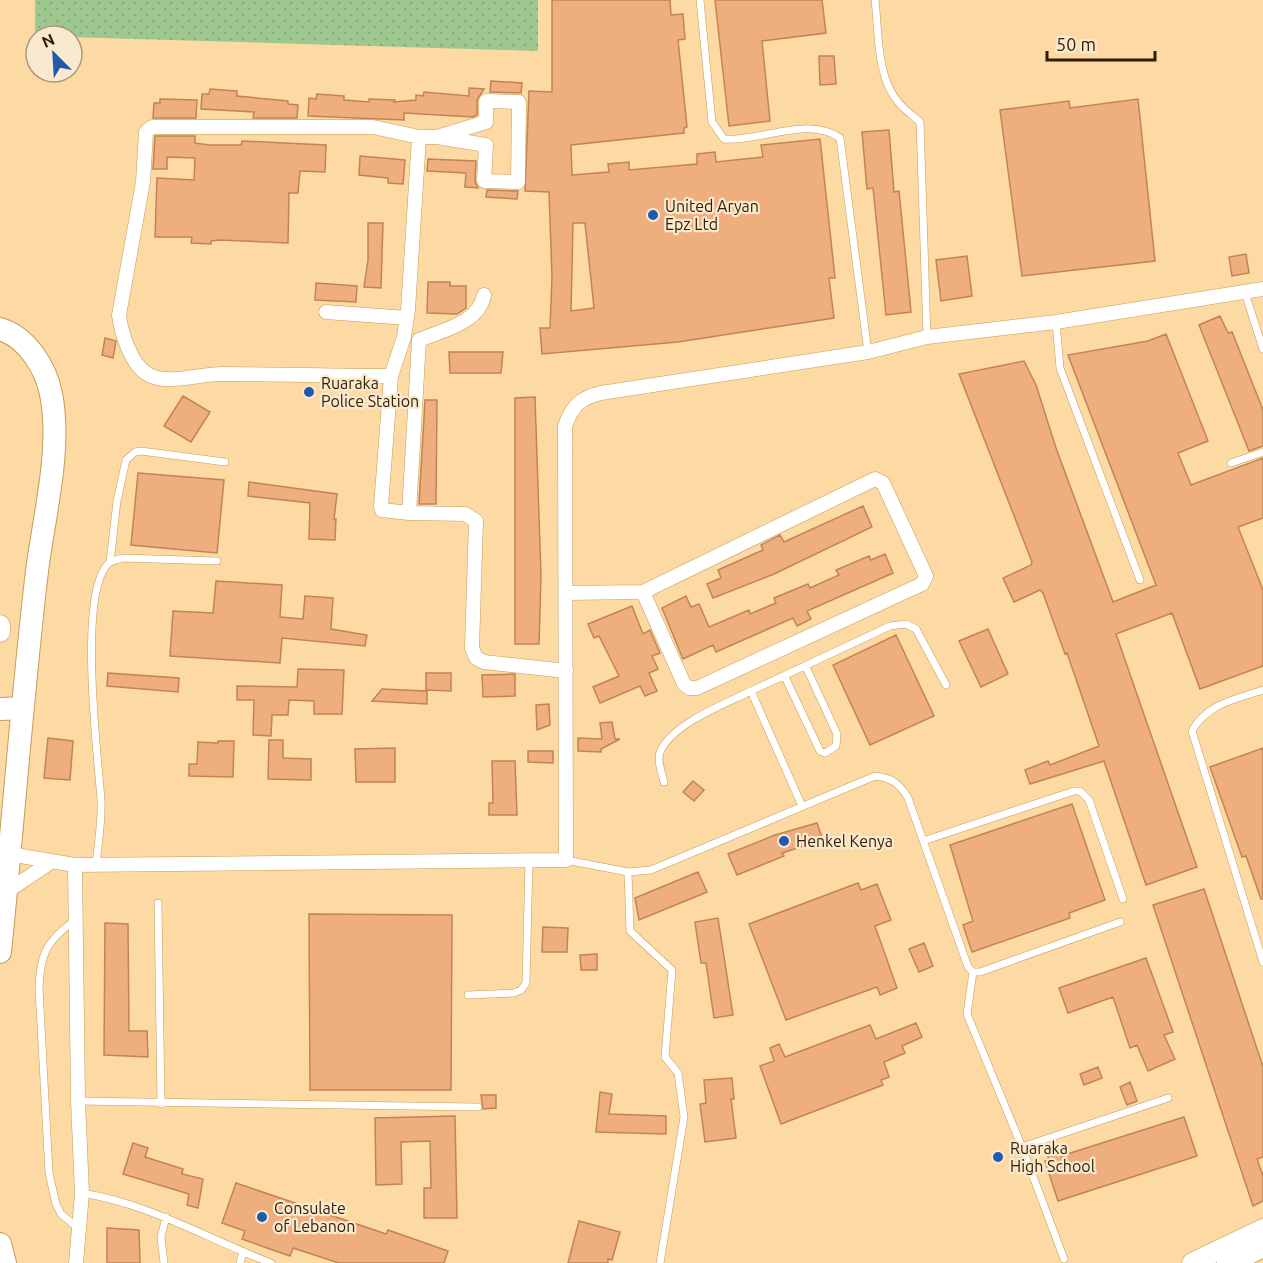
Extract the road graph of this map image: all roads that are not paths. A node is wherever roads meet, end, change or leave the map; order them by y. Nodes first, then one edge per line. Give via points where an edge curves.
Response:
1 (700, 0) edge
2 (875, 0) edge
3 (486, 122) junction
4 (419, 137) junction
5 (437, 137) junction
6 (486, 145) junction
7 (1263, 289) edge
8 (1245, 293) junction
9 (484, 295) dead end
10 (326, 312) dead end
11 (407, 318) junction
12 (1056, 322) junction
13 (0, 330) edge
14 (404, 337) junction
15 (927, 337) junction
16 (420, 340) junction
17 (1263, 349) edge
18 (868, 352) junction
19 (391, 376) junction
20 (1263, 452) edge
21 (225, 462) dead end
22 (1231, 463) dead end
23 (409, 513) junction
24 (217, 561) dead end
25 (110, 562) junction
26 (1140, 580) dead end
27 (643, 592) junction
28 (566, 593) junction
29 (0, 625) edge
30 (0, 632) edge
31 (806, 667) junction
32 (566, 670) junction
33 (785, 677) junction
34 (946, 685) dead end
35 (1263, 690) edge
36 (751, 692) junction
37 (22, 708) junction
38 (0, 709) edge
39 (664, 782) dead end
40 (802, 806) junction
41 (7, 839) junction
42 (923, 841) junction
43 (529, 860) junction
44 (566, 860) junction
45 (51, 862) junction
46 (75, 865) junction
47 (96, 865) junction
48 (628, 873) junction
49 (6, 892) junction
50 (1123, 899) dead end
51 (158, 903) dead end
52 (74, 921) junction
53 (1120, 922) dead end
54 (0, 952) edge
55 (1263, 962) edge
56 (973, 972) junction
57 (468, 995) dead end
58 (1168, 1098) dead end
59 (78, 1101) junction
60 (161, 1104) junction
61 (478, 1107) dead end
62 (1022, 1147) junction
63 (82, 1193) junction
64 (166, 1217) junction
65 (1263, 1229) edge
66 (80, 1230) junction
67 (0, 1244) edge
68 (1263, 1246) edge
69 (243, 1252) junction
70 (1064, 1259) dead end
71 (5, 1263) edge
72 (76, 1263) edge
73 (164, 1263) edge
74 (240, 1263) edge
75 (271, 1263) edge
76 (660, 1263) edge
77 (1192, 1263) edge
78 (1228, 1263) edge

1 - 18 lane via 712,122 724,139 828,129 840,138
2 - 15 lane via 888,86 899,103 920,122
3 - 5 street
3 - 6 street
3 - 6 street via 486,101 519,102 518,182 484,181
4 - 5 street
4 - 11 street
4 - 19 street via 373,128 152,127 146,132 143,182 119,306 120,327 134,358 148,375 159,378 221,374
5 - 6 street
7 - 8 street
8 - 12 street
8 - 17 lane
9 - 16 street via 474,316
10 - 11 street
11 - 14 street
12 - 15 street
12 - 26 lane via 1060,368
13 - 37 main road via 27,345 43,369 51,394 53,453
14 - 16 street
14 - 19 street
15 - 18 street
16 - 23 street
18 - 28 street via 601,393 576,404 565,426
19 - 23 street via 381,506 382,510
20 - 22 lane
21 - 25 lane via 141,451 130,456 117,501
23 - 32 street via 465,514 476,521 472,648 476,658
24 - 25 lane via 122,558
25 - 47 lane via 97,592 90,661 101,802
27 - 27 street via 875,479 883,483 926,576 921,584 697,688 684,684
27 - 28 street
28 - 32 street
29 - 30 main road
31 - 33 lane
31 - 33 lane via 838,741 825,753 820,751
31 - 34 lane via 890,627 906,624 916,630
32 - 44 street
33 - 36 lane
35 - 55 lane via 1217,705 1199,718 1192,731
36 - 39 lane via 703,714 672,736 660,751
36 - 40 lane
37 - 38 main road
37 - 41 main road
40 - 42 lane via 874,776 884,777 899,784 908,798
40 - 48 lane via 670,864
41 - 45 street
41 - 49 main road
42 - 50 lane via 1080,791 1089,800
42 - 56 lane
43 - 44 street
43 - 47 street
43 - 57 lane via 526,983 514,993
44 - 48 lane
45 - 46 street
45 - 49 street
46 - 47 street
46 - 52 street
48 - 76 lane via 630,931 672,970 665,1057 678,1073 684,1117
49 - 54 main road
51 - 60 lane
52 - 59 street
52 - 66 lane via 54,936 40,962 39,989 49,1173 61,1214
53 - 56 lane
56 - 62 lane via 967,1014
58 - 62 lane
59 - 60 lane
59 - 63 street
60 - 61 lane
62 - 70 lane
63 - 64 lane via 120,1200
63 - 66 street
64 - 69 lane
64 - 73 lane via 161,1236
65 - 77 main road
66 - 72 street
67 - 71 main road
68 - 78 main road
69 - 74 lane
69 - 75 lane

